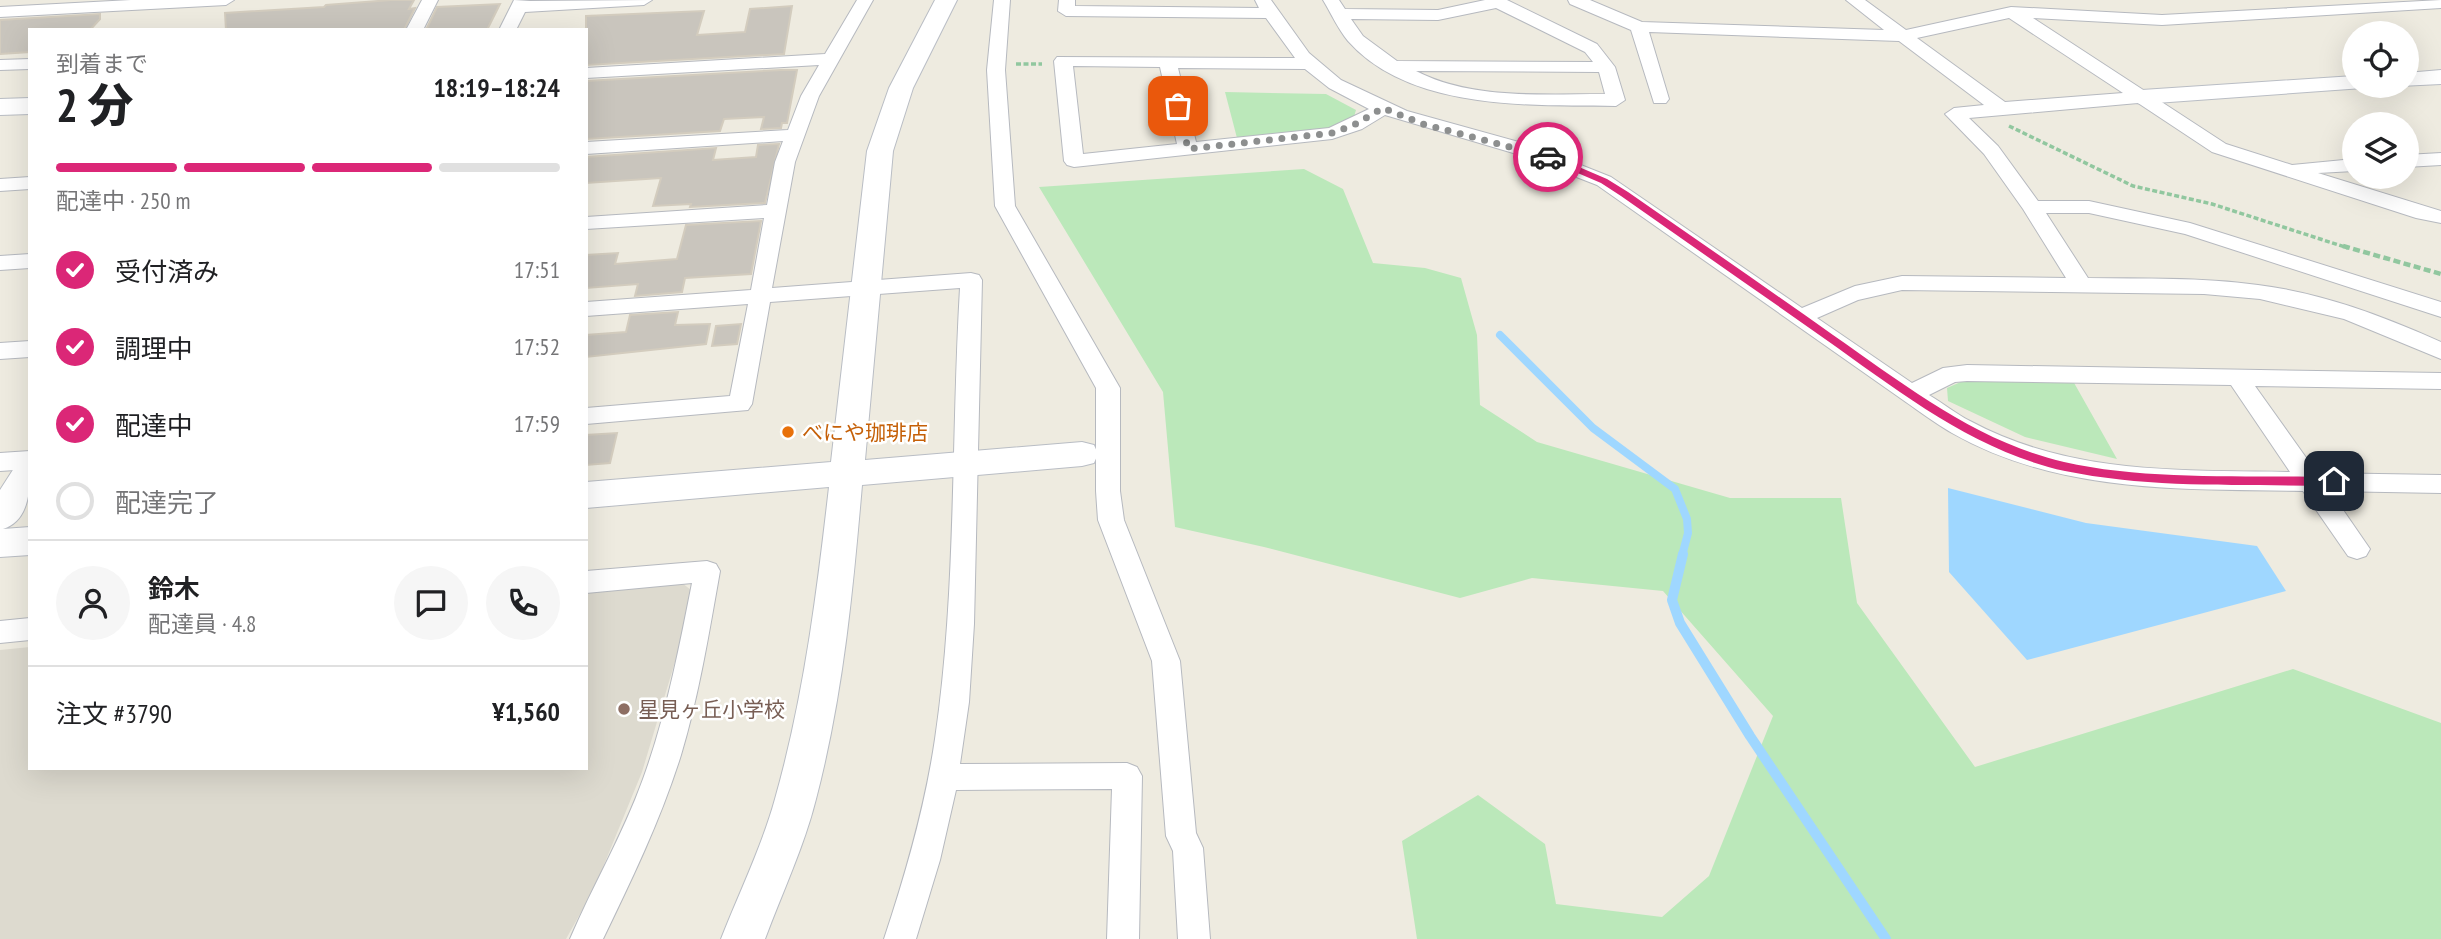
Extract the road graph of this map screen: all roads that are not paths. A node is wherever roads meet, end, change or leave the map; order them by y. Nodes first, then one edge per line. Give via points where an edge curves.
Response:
1 (226, 0) edge
2 (430, 0) edge
3 (644, 0) edge
4 (865, 0) edge
5 (946, 0) edge
6 (1002, 0) edge
7 (1067, 0) edge
8 (1576, 0) edge
9 (1854, 0) edge
10 (1992, 0) edge
11 (2127, 0) edge
12 (1496, 1) edge
13 (2441, 1) edge
14 (520, 4) edge
15 (1267, 7) edge
16 (1336, 7) edge
17 (0, 12) edge
18 (2011, 12) junction
19 (2162, 20) junction
20 (1639, 27) junction
21 (415, 28) edge
22 (508, 28) edge
23 (1904, 36) junction
24 (830, 59) junction
25 (1168, 63) junction
26 (28, 64) edge
27 (1311, 64) junction
28 (0, 65) edge
29 (1391, 66) junction
30 (1606, 67) junction
31 (588, 73) edge
32 (2441, 77) edge
33 (2419, 79) edge
34 (2342, 84) edge
35 (2142, 97) junction
36 (1660, 99) dead end
37 (28, 106) edge
38 (0, 107) edge
39 (1383, 108) junction
40 (1993, 108) junction
41 (794, 135) junction
42 (588, 148) edge
43 (1188, 149) junction
44 (2441, 159) edge
45 (2419, 160) edge
46 (2342, 166) edge
47 (2286, 170) junction
48 (28, 183) edge
49 (0, 185) edge
50 (2032, 207) junction
51 (775, 211) junction
52 (2441, 217) edge
53 (588, 223) edge
54 (28, 261) edge
55 (0, 263) edge
56 (2081, 285) junction
57 (865, 288) junction
58 (759, 296) junction
59 (588, 309) edge
60 (2441, 310) edge
61 (1802, 317) junction
62 (28, 349) edge
63 (0, 351) edge
64 (2441, 351) edge
65 (2237, 377) junction
66 (2441, 381) edge
67 (1911, 394) junction
68 (588, 416) edge
69 (1082, 454) dead end
70 (28, 460) edge
71 (0, 462) edge
72 (964, 464) junction
73 (847, 473) junction
74 (28, 474) edge
75 (2308, 481) junction
76 (2441, 484) edge
77 (588, 495) edge
78 (0, 517) edge
79 (28, 541) edge
80 (0, 543) edge
81 (2357, 549) dead end
82 (588, 582) edge
83 (28, 629) edge
84 (0, 632) edge
85 (943, 777) junction
86 (586, 939) edge
87 (743, 939) edge
88 (900, 939) edge
89 (1123, 939) edge
90 (1194, 939) edge

1 - 17 street
2 - 21 street
3 - 14 street
4 - 24 street
5 - 57 street via 901,88 880,151
6 - 90 street via 996,70 1005,206 1108,388 1111,520 1169,674
7 - 15 street via 1066,11
8 - 20 street
9 - 23 street
10 - 18 street
11 - 19 street
12 - 16 street via 1438,15
12 - 30 street via 1591,48
13 - 19 street
14 - 22 street
15 - 27 street via 1290,43
16 - 29 street via 1355,38
18 - 19 street
18 - 23 street
18 - 35 street
20 - 23 street
20 - 36 street
23 - 40 street
24 - 31 street
24 - 41 street
25 - 27 street
25 - 43 street
25 - 43 street via 1063,61 1074,162
26 - 28 street
27 - 39 street via 1334,84
29 - 30 street
29 - 30 street via 1442,88 1485,97 1616,100
32 - 33 street
34 - 35 street
35 - 40 street
35 - 47 street via 2219,148
37 - 38 street
39 - 43 street via 1332,133
39 - 61 street via 1423,124 1547,157 1604,181
40 - 50 street via 1954,114 1991,150
41 - 42 street
41 - 51 street
44 - 45 street
46 - 47 street
47 - 52 street
48 - 49 street
50 - 56 street
50 - 60 street via 2089,207 2190,229
51 - 53 street
51 - 58 street
54 - 55 street
56 - 61 street via 1882,285 1845,295
56 - 64 street via 2226,288 2288,297 2383,325
57 - 58 street
57 - 72 street via 971,280
57 - 73 street
58 - 59 street
58 - 68 street via 740,404
61 - 67 street
62 - 63 street
65 - 66 street
65 - 67 street via 1967,373 1951,374
65 - 75 street
67 - 75 street via 1981,436 2063,466 2150,479
69 - 72 street
70 - 71 street
72 - 73 street
72 - 85 street via 962,614
73 - 77 street
73 - 87 street via 832,617 811,736 795,802
74 - 78 street
75 - 76 street
75 - 81 street
79 - 80 street
82 - 86 street via 707,571 691,660 658,778
83 - 84 street
85 - 88 street
85 - 89 street via 1127,776

